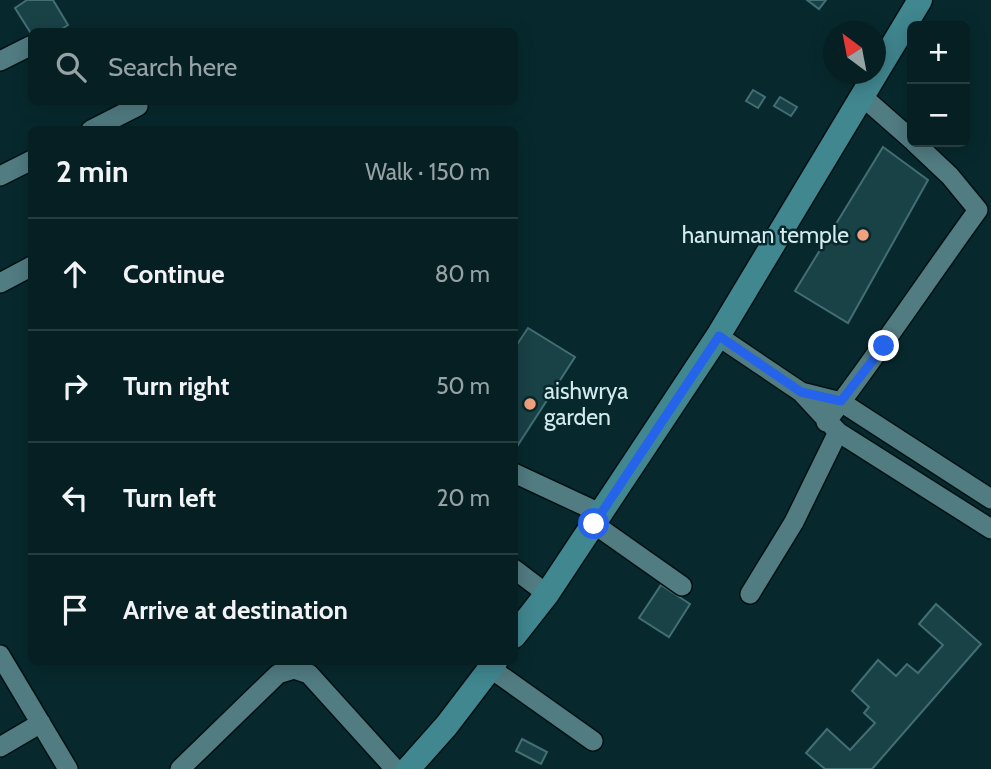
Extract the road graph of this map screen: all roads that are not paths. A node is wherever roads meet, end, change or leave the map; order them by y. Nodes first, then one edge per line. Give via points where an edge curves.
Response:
1 (920, 0) edge
2 (28, 47) edge
3 (0, 61) edge
4 (863, 97) junction
5 (138, 106) dead end
6 (99, 126) edge
7 (907, 136) edge
8 (919, 147) edge
9 (28, 162) edge
10 (0, 176) edge
11 (28, 268) edge
12 (0, 283) edge
13 (719, 336) junction
14 (801, 392) junction
15 (841, 401) junction
16 (832, 427) junction
17 (518, 475) edge
18 (991, 499) edge
19 (597, 518) junction
20 (991, 529) edge
21 (518, 572) edge
22 (682, 586) dead end
23 (547, 594) junction
24 (750, 594) dead end
25 (518, 631) edge
26 (0, 655) edge
27 (492, 665) edge
28 (41, 723) junction
29 (593, 741) dead end
30 (0, 747) edge
31 (68, 769) edge
32 (180, 769) edge
33 (395, 769) edge
34 (408, 769) edge

1 - 4 main road
2 - 3 street
4 - 7 street
4 - 13 main road
5 - 6 street
8 - 15 street via 978,210
9 - 10 street
11 - 12 street
13 - 14 street
13 - 19 main road
14 - 15 street
14 - 16 street
15 - 16 street
15 - 18 street
16 - 20 street
16 - 24 street via 794,522
17 - 19 street
19 - 22 street
19 - 23 main road
21 - 23 street
23 - 25 main road
26 - 28 street
27 - 29 street
27 - 34 main road
28 - 30 street
28 - 31 street
32 - 33 street via 278,674 294,669 309,674

